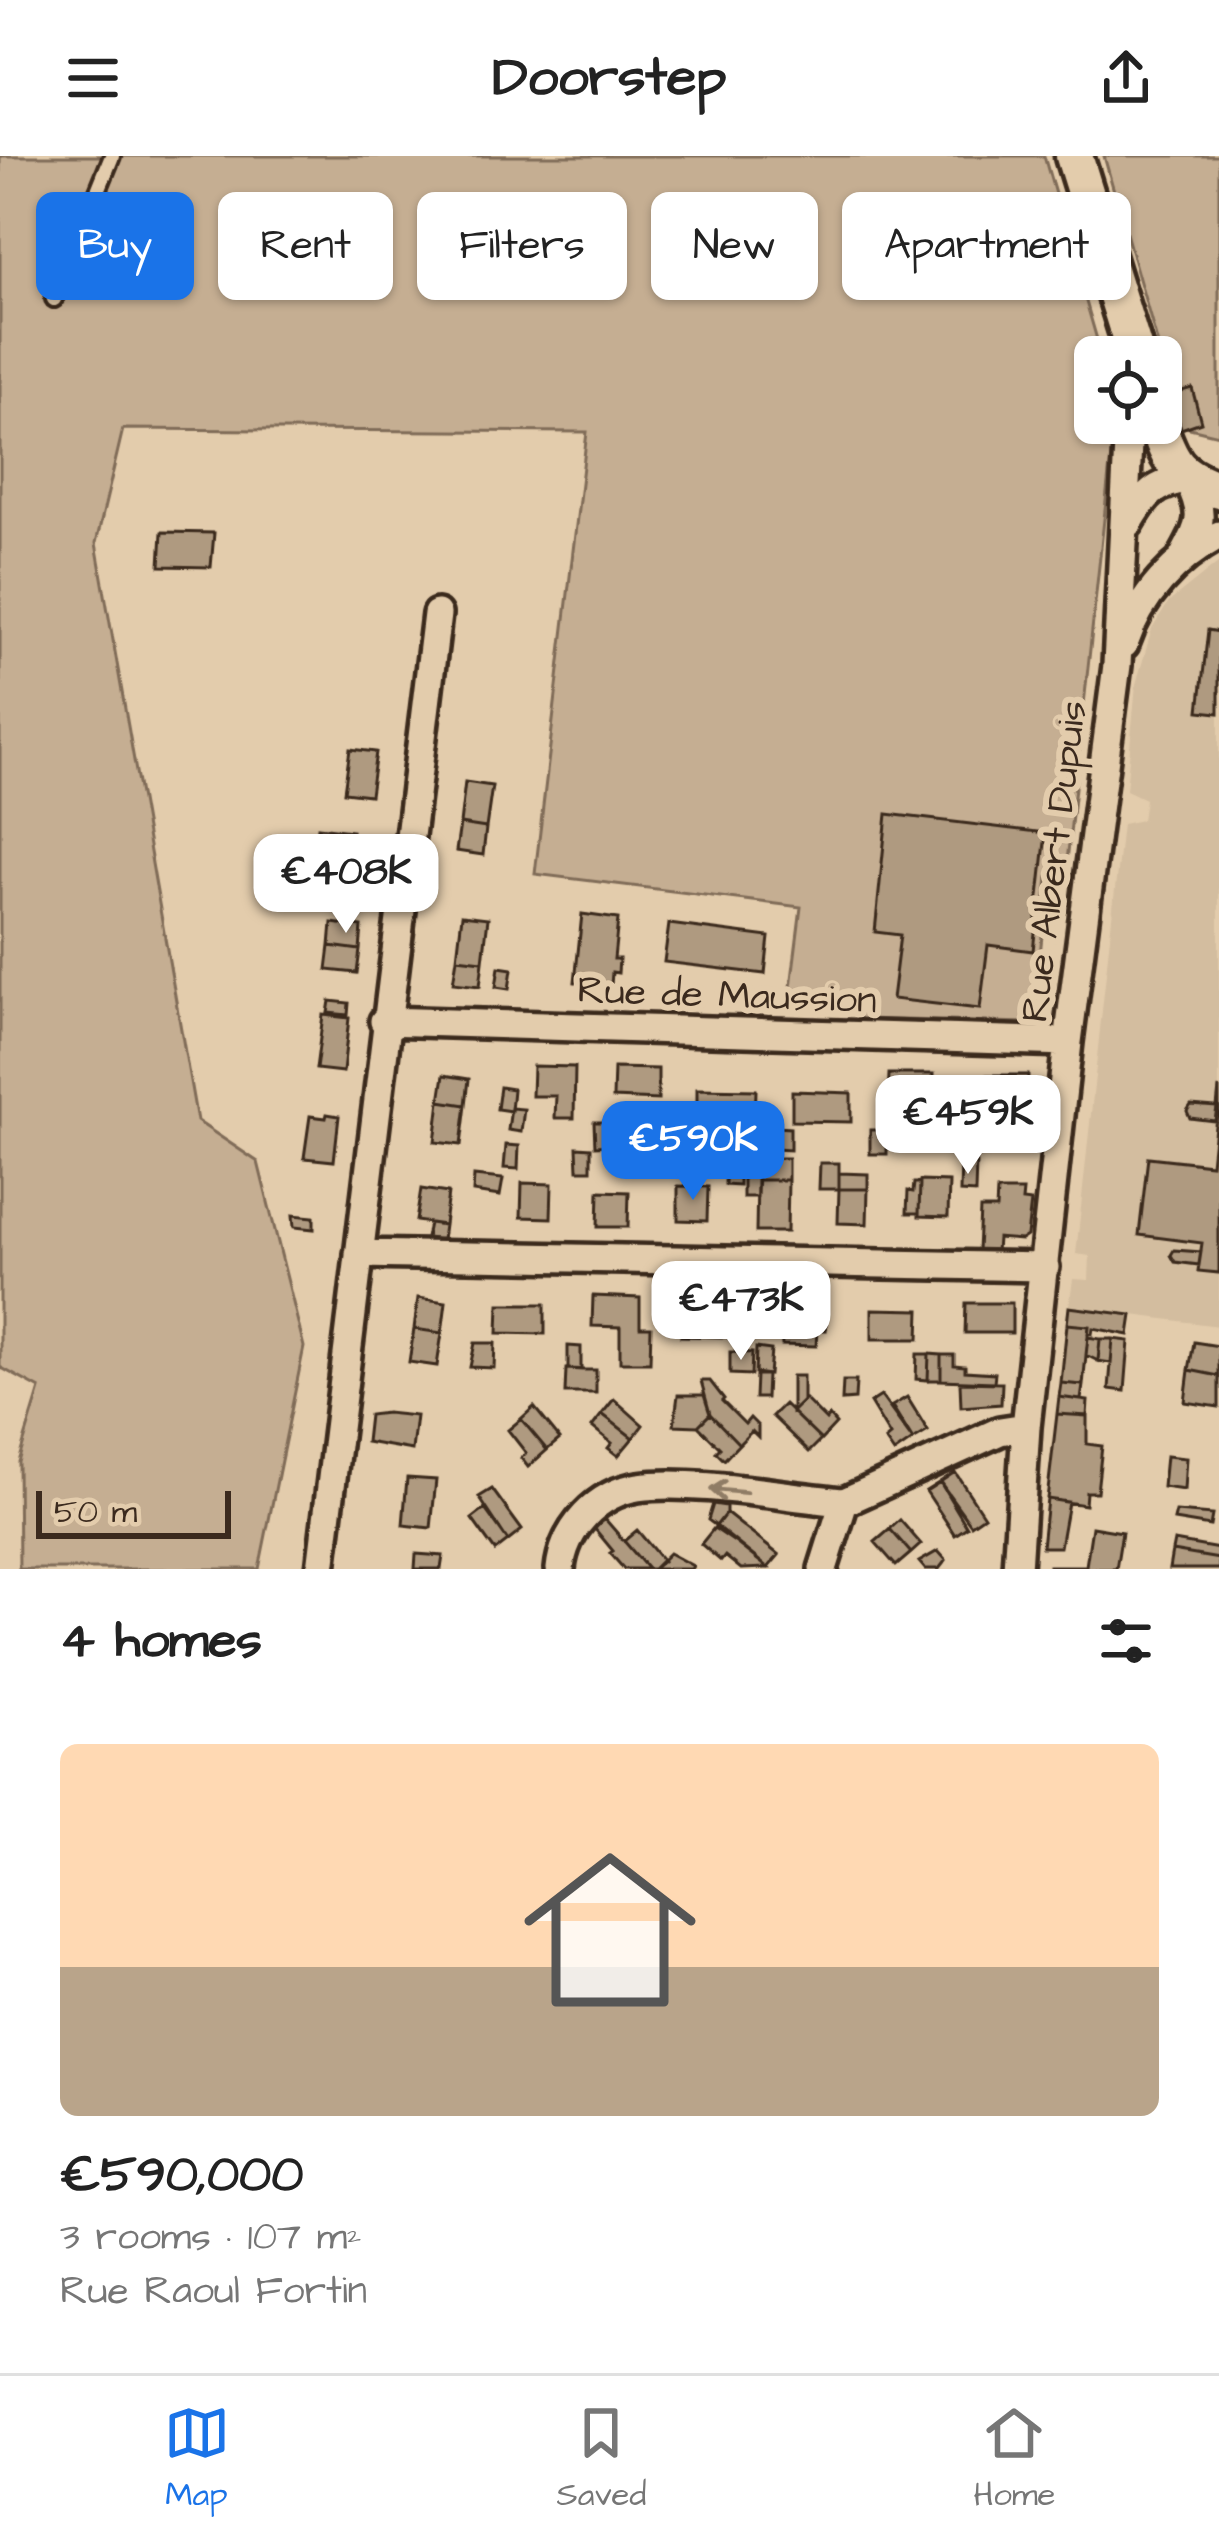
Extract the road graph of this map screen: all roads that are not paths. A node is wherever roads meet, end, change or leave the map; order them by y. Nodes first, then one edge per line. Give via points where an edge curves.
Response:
1 (112, 156) edge
2 (1074, 156) edge
3 (97, 192) edge
4 (1085, 192) edge
5 (1118, 300) edge
6 (1118, 300) edge
7 (1121, 336) edge
8 (1129, 336) edge
9 (1129, 444) edge
10 (1164, 444) edge
11 (1203, 485) edge
12 (1124, 532) junction
13 (1219, 535) edge
14 (1182, 559) junction
15 (436, 614) dead end
16 (1117, 665) junction
17 (384, 1021) junction
18 (1068, 1042) junction
19 (359, 1254) junction
20 (1045, 1267) junction
21 (1026, 1427) junction
22 (844, 1502) junction
23 (321, 1569) edge
24 (560, 1569) edge
25 (823, 1569) edge
26 (1017, 1569) edge

1 - 3 lane
2 - 4 street
5 - 7 street
6 - 8 street
9 - 12 street, Rue Albert Dupuis
10 - 11 street
11 - 12 street via 1162,482
11 - 14 street, Rue Albert Dupuis via 1201,522
12 - 16 street, Rue Albert Dupuis
13 - 14 street, Rue Albert Dupuis
14 - 16 street, Rue Albert Dupuis via 1148,596
15 - 17 street
16 - 18 street, Rue Albert Dupuis
17 - 18 street, Rue de Maussion
17 - 19 street
18 - 20 street, Rue Albert Dupuis
19 - 20 street
19 - 23 street
20 - 21 street, Rue Albert Dupuis
21 - 22 street via 1000,1431
21 - 26 street, Rue Albert Dupuis
22 -> 24 street via 634,1487 600,1502 575,1526
22 - 25 street

